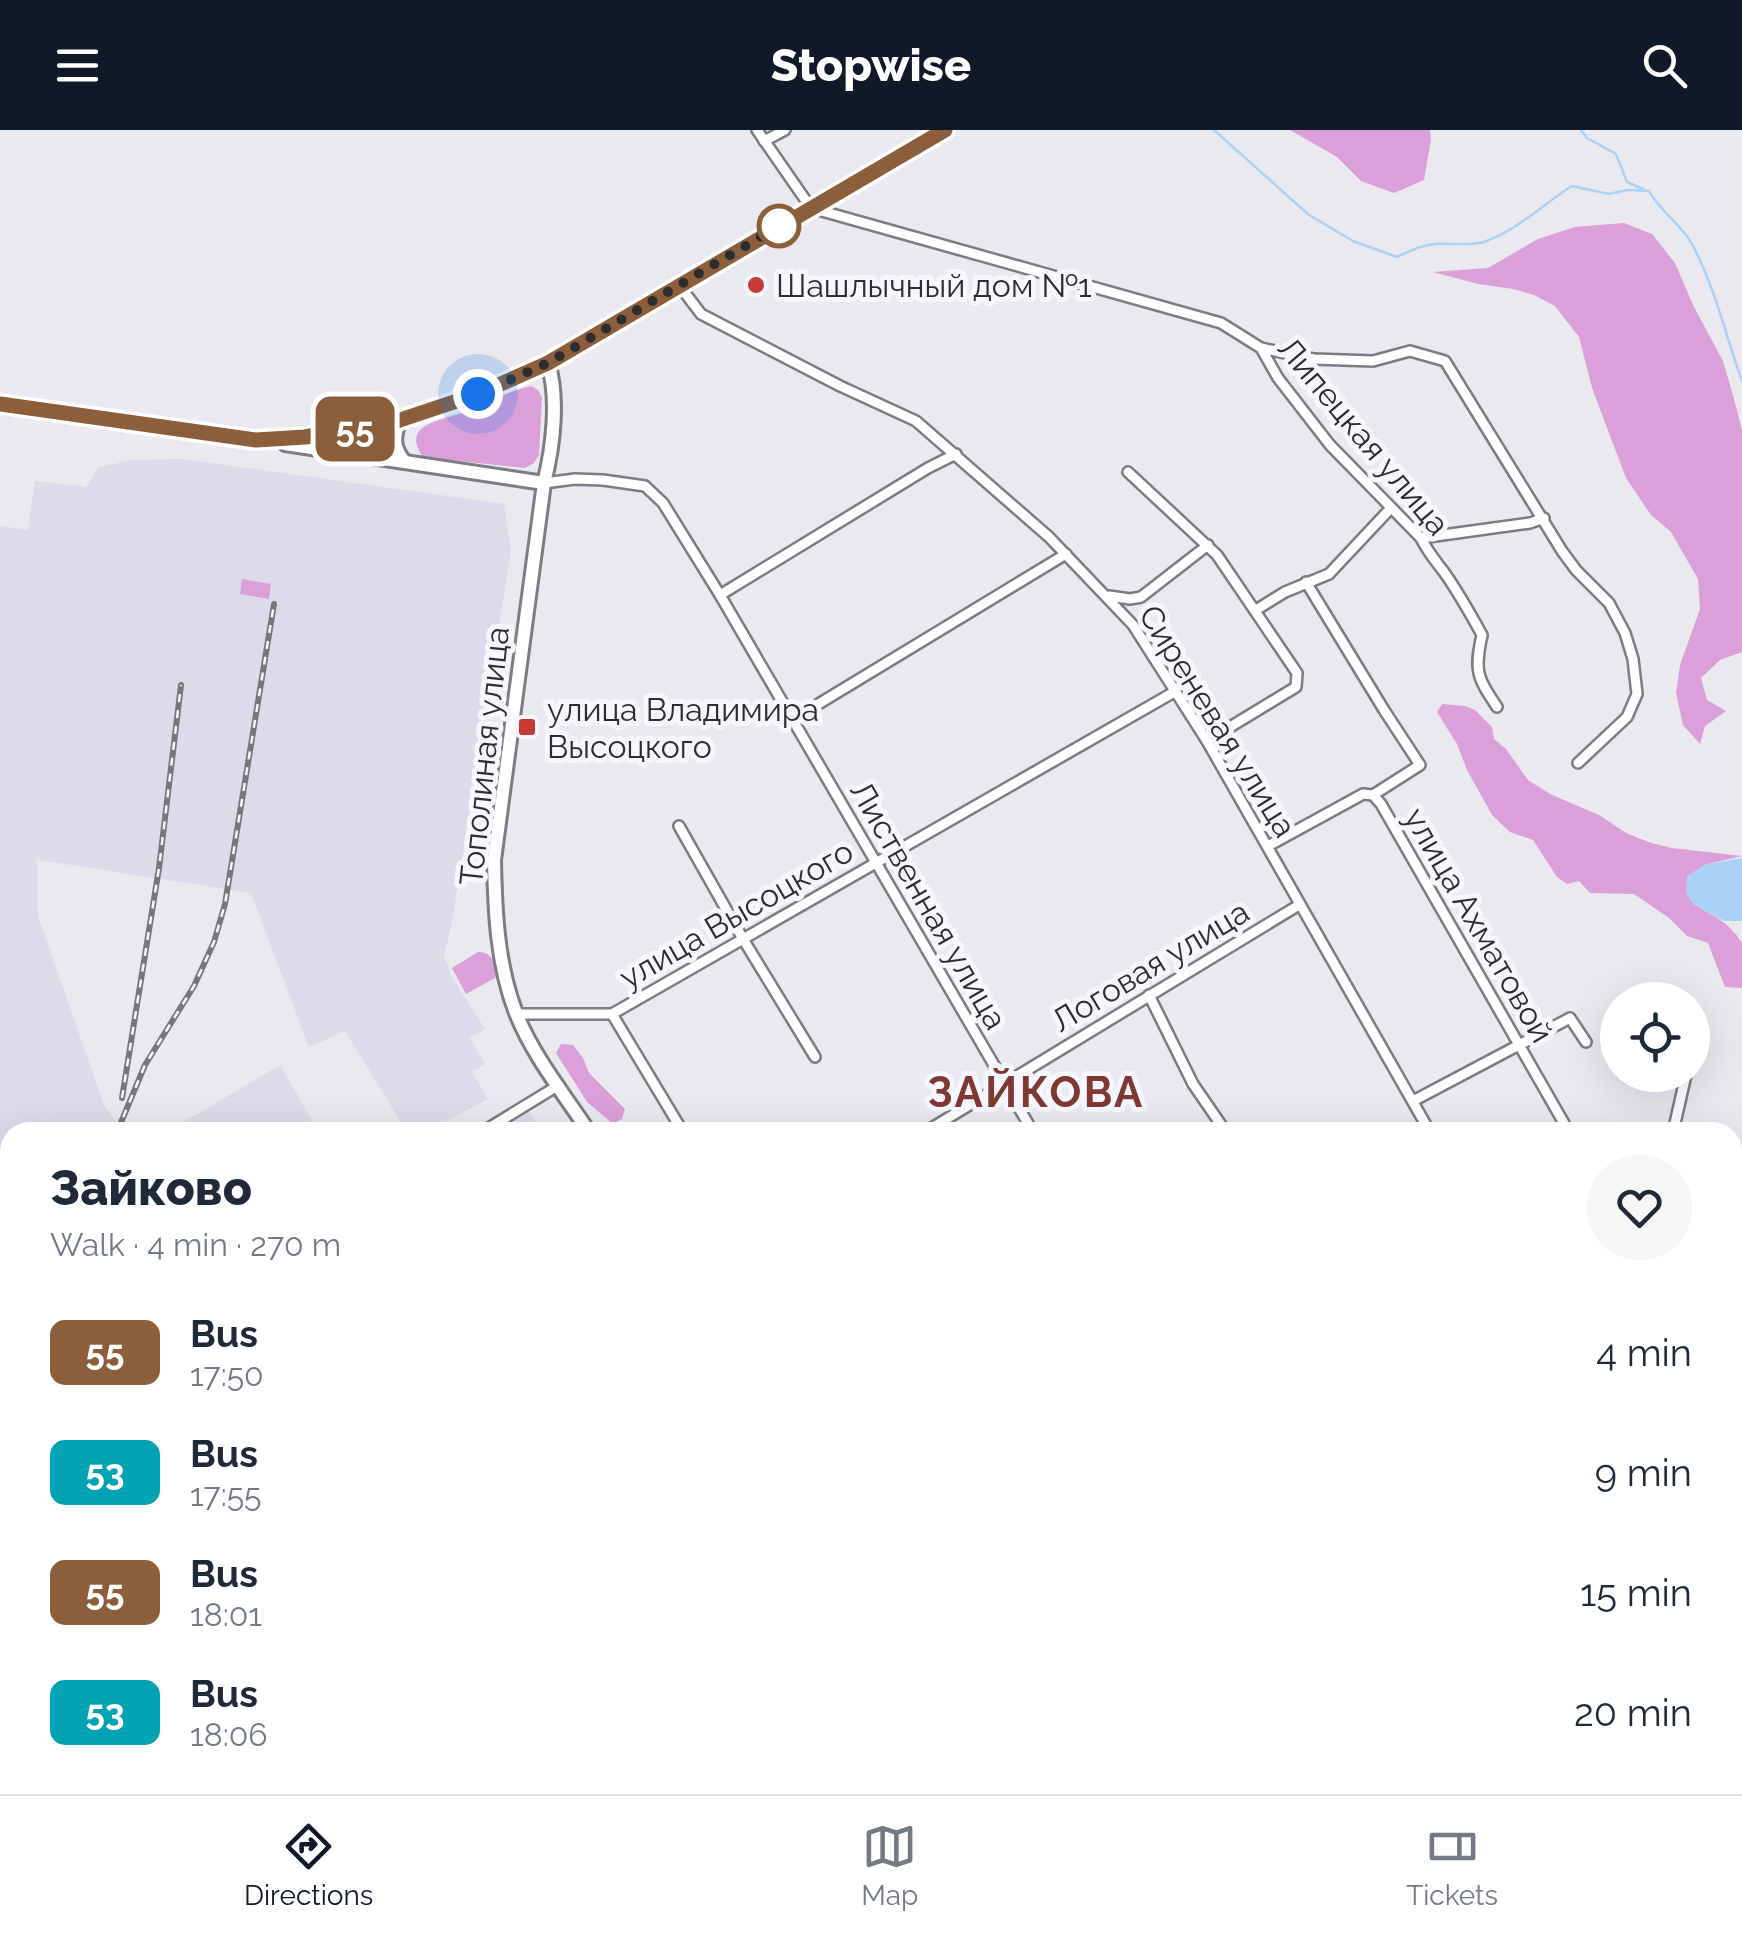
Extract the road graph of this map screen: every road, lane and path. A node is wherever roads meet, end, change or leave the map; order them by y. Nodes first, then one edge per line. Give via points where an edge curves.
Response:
1 (758, 130) edge
2 (785, 130) edge
3 (945, 130) edge
4 (764, 141) junction
5 (811, 208) junction
6 (679, 285) junction
7 (1261, 348) junction
8 (548, 363) junction
9 (0, 404) edge
10 (400, 420) junction
11 (256, 440) junction
12 (956, 454) junction
13 (404, 462) junction
14 (1128, 472) dead end
15 (544, 483) junction
16 (1390, 509) junction
17 (1544, 518) junction
18 (1421, 538) junction
19 (1208, 545) junction
20 (1066, 554) junction
21 (1306, 582) junction
22 (720, 595) junction
23 (1107, 596) junction
24 (1256, 610) junction
25 (1176, 690) junction
26 (1497, 706) dead end
27 (792, 720) junction
28 (1207, 741) junction
29 (1578, 763) dead end
30 (1372, 794) junction
31 (679, 826) dead end
32 (1268, 846) junction
33 (876, 862) junction
34 (1299, 904) junction
35 (743, 938) junction
36 (1150, 995) junction
37 (517, 1014) junction
38 (612, 1014) junction
39 (1586, 1042) dead end
40 (1518, 1046) junction
41 (815, 1057) dead end
42 (1004, 1084) junction
43 (559, 1085) junction
44 (1682, 1092) edge
45 (1412, 1100) junction
46 (498, 1122) edge
47 (583, 1122) edge
48 (677, 1122) edge
49 (941, 1122) edge
50 (1027, 1122) edge
51 (1219, 1122) edge
52 (1424, 1122) edge
53 (1562, 1122) edge
54 (1675, 1122) edge

1 - 4 street
2 - 4 street
3 - 5 main road
4 - 5 street
5 - 6 main road
5 - 7 street, Липецкая улица via 1221,324
6 - 8 main road
6 - 12 street, Сиреневая улица via 701,314 916,421
7 - 16 street, Липецкая улица via 1330,444
7 - 17 street via 1314,359 1373,360 1410,352 1445,361
8 - 10 main road
8 - 15 main road, Тополиная улица via 554,382
9 - 11 main road
10 - 11 main road
10 - 13 main road via 396,450
11 - 13 main road
12 - 20 street, Сиреневая улица
12 - 22 street
13 - 15 main road
14 - 19 street
15 - 22 street, Лиственная улица via 645,486 664,503
15 - 37 main road, Тополиная улица via 494,860 495,920
16 - 18 street, Липецкая улица
16 - 21 street via 1328,574
17 - 18 street
17 - 29 street via 1576,570 1610,604 1634,659 1637,694 1626,716
18 - 26 street, Липецкая улица via 1482,635 1479,680
19 - 23 street via 1141,598
19 - 24 street
20 - 23 street, Сиреневая улица
20 - 27 street
21 - 24 street
21 - 30 street via 1420,765
22 - 27 street, Лиственная улица
23 - 25 street, Сиреневая улица via 1134,624
24 - 28 street via 1296,673 1296,688
25 - 28 street, Сиреневая улица
25 - 33 street, улица Высоцкого
27 - 33 street, Лиственная улица
28 - 32 street, Сиреневая улица
30 - 32 street, улица Ахматовой
30 - 40 street, улица Ахматовой
31 - 35 street
32 - 34 street, Сиреневая улица
33 - 35 street, улица Высоцкого
33 - 42 street, Лиственная улица
34 - 36 street, Логовая улица
34 - 45 street, Сиреневая улица
35 - 38 street, улица Высоцкого
35 - 41 street
36 - 42 street, Логовая улица
36 - 51 street
37 - 38 street, улица Высоцкого
37 - 43 main road, Тополиная улица
38 - 48 street
39 - 40 street via 1570,1018
40 - 45 street
40 - 53 street, улица Ахматовой
42 - 49 street, Логовая улица
42 - 50 street, Лиственная улица
43 - 46 street
43 - 47 main road, Тополиная улица
44 - 54 street
45 - 52 street, Сиреневая улица

